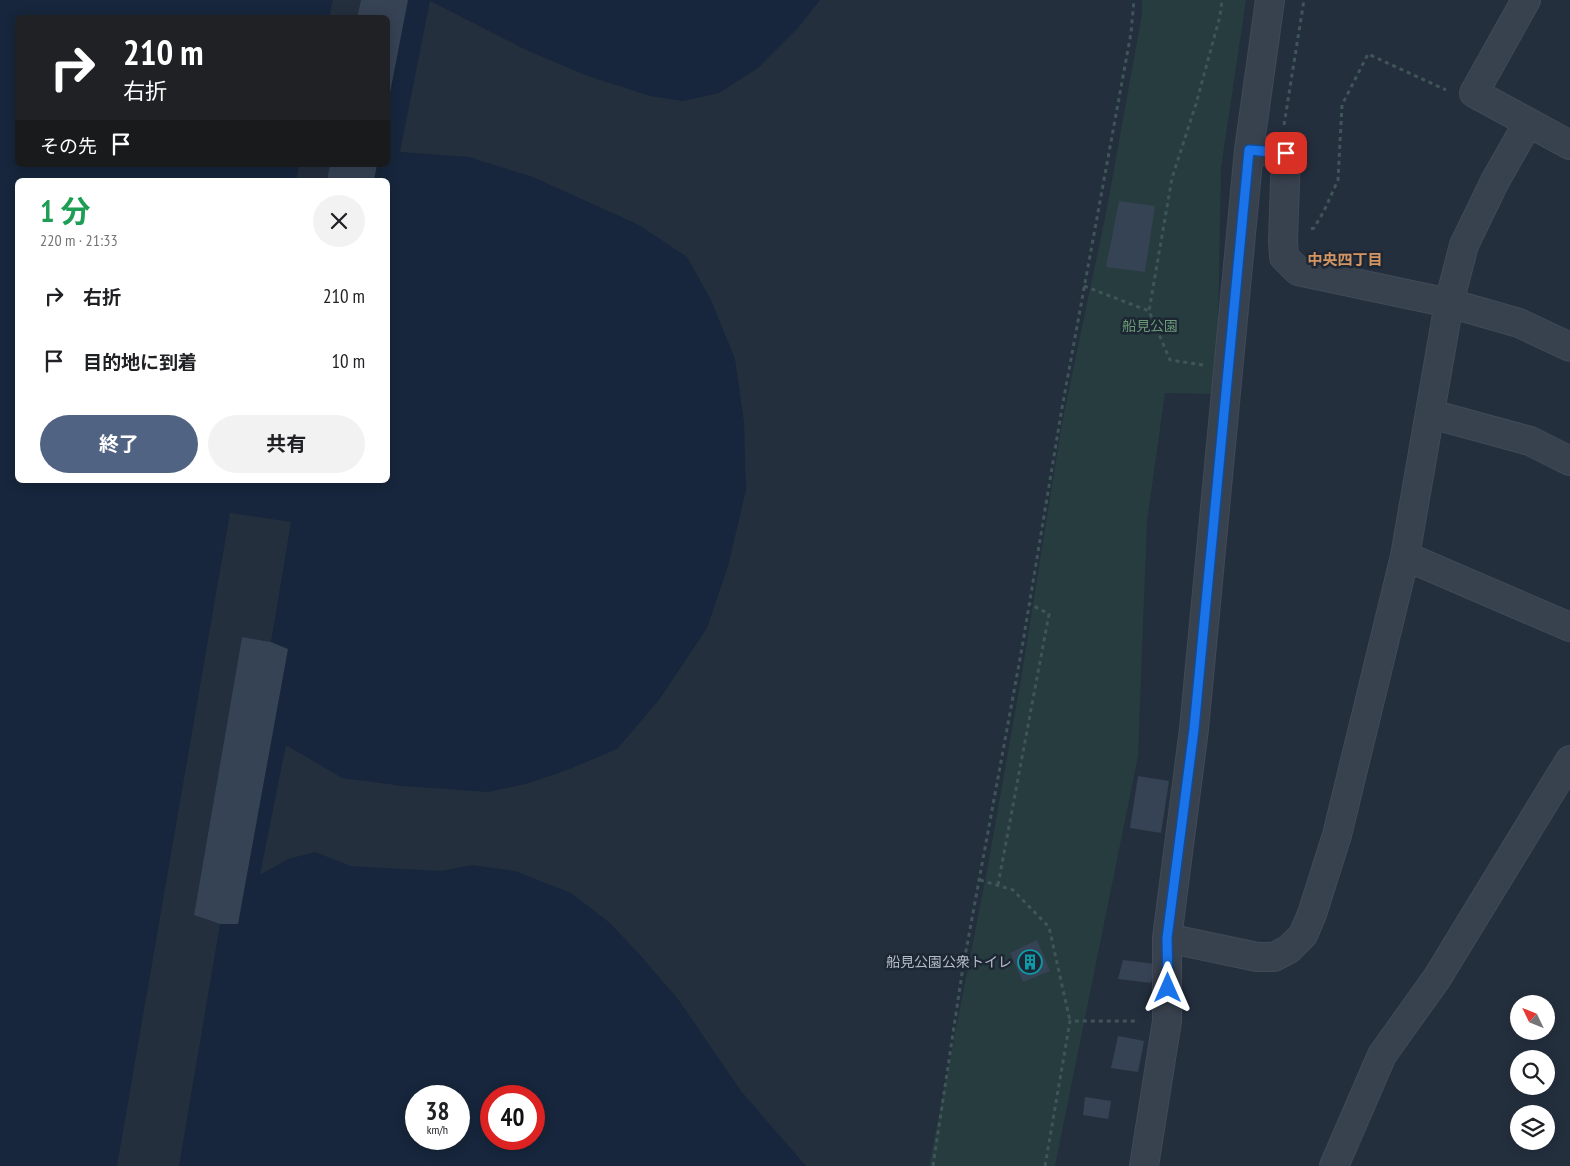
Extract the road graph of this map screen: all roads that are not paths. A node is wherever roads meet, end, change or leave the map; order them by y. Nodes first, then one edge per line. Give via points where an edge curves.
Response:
1 (1270, 0) edge
2 (1526, 0) edge
3 (1528, 123) junction
4 (1570, 145) edge
5 (1249, 150) junction
6 (1450, 304) junction
7 (1570, 348) edge
8 (1431, 414) junction
9 (1570, 461) edge
10 (1405, 556) junction
11 (1570, 627) edge
12 (1570, 760) edge
13 (1562, 792) edge
14 (1167, 938) junction
15 (1144, 1166) edge
16 (1334, 1166) edge

1 - 5 street
2 - 3 street via 1474,93
3 - 4 street
3 - 6 street via 1464,245
5 - 6 street via 1286,153 1284,257 1298,271
5 - 14 street via 1194,729
6 - 7 street via 1519,323
6 - 8 street
8 - 9 street via 1530,441
8 - 10 street
10 - 11 street
10 - 14 street via 1337,835 1303,935 1274,956 1257,957
12 - 13 street
13 - 16 street via 1382,1055
14 - 15 street via 1168,1021

